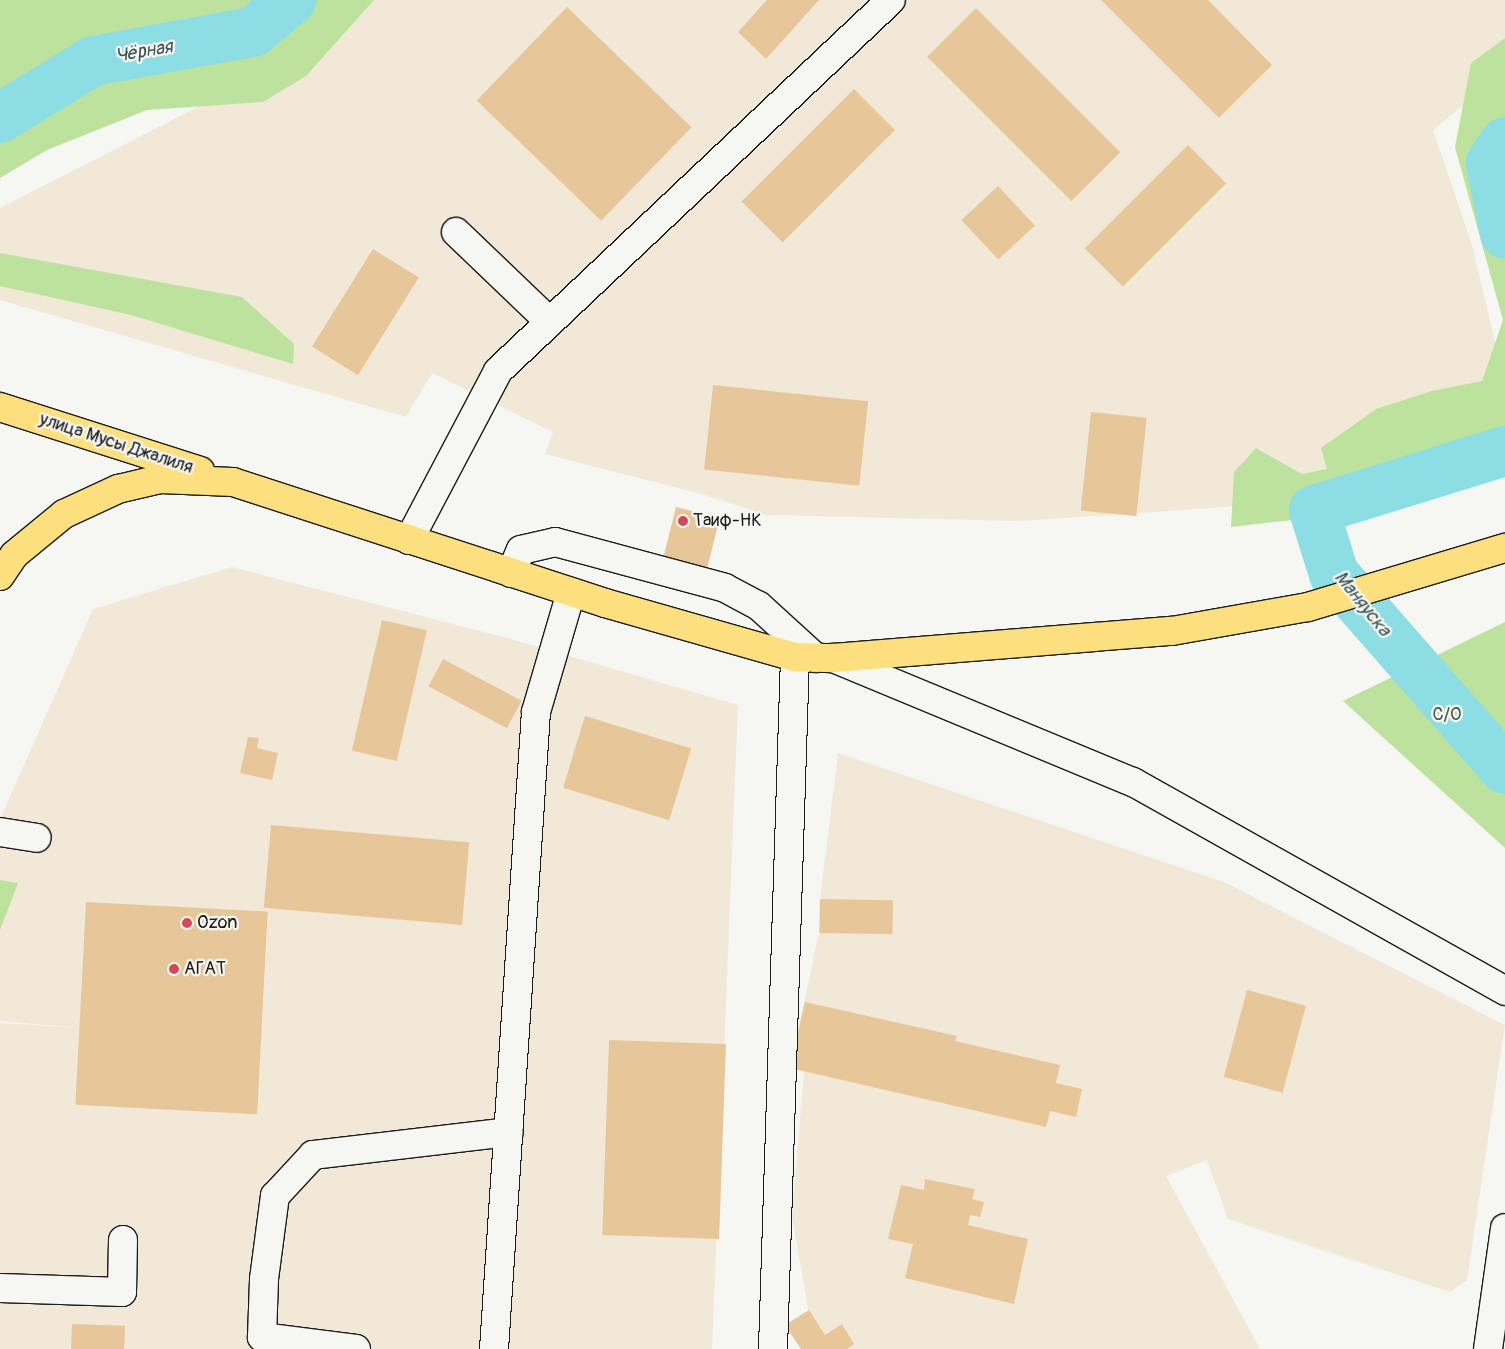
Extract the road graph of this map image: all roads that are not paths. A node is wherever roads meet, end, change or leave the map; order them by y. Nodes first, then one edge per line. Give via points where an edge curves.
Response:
1 (890, 0) edge
2 (456, 232) dead end
3 (550, 322) junction
4 (0, 407) edge
5 (233, 482) junction
6 (409, 540) junction
7 (1505, 548) edge
8 (511, 573) junction
9 (0, 576) edge
10 (571, 592) junction
11 (814, 658) junction
12 (0, 832) edge
13 (37, 838) dead end
14 (1505, 991) edge
15 (508, 1132) junction
16 (1505, 1228) edge
17 (123, 1240) dead end
18 (0, 1288) edge
19 (356, 1349) edge
20 (494, 1349) edge
21 (772, 1349) edge
22 (1488, 1349) edge

1 - 3 lane
2 - 3 lane
3 - 6 lane via 498,371
4 - 5 main road, улица Мусы Джалиля
5 - 6 main road, улица Мусы Джалиля
5 - 9 main road via 160,479 118,489 64,514 14,555
6 - 8 main road, улица Мусы Джалиля
7 - 11 main road via 1308,607 1172,631
8 - 10 main road, улица Мусы Джалиля
8 - 11 lane via 521,550 554,542 708,583 759,606
10 - 11 main road, улица Мусы Джалиля
10 - 15 lane via 536,712
11 - 14 lane via 1133,782
11 - 21 lane
12 - 13 lane
15 - 19 lane via 313,1154 274,1196 264,1279 262,1337
15 - 20 lane
16 - 22 lane
17 - 18 lane via 122,1292

